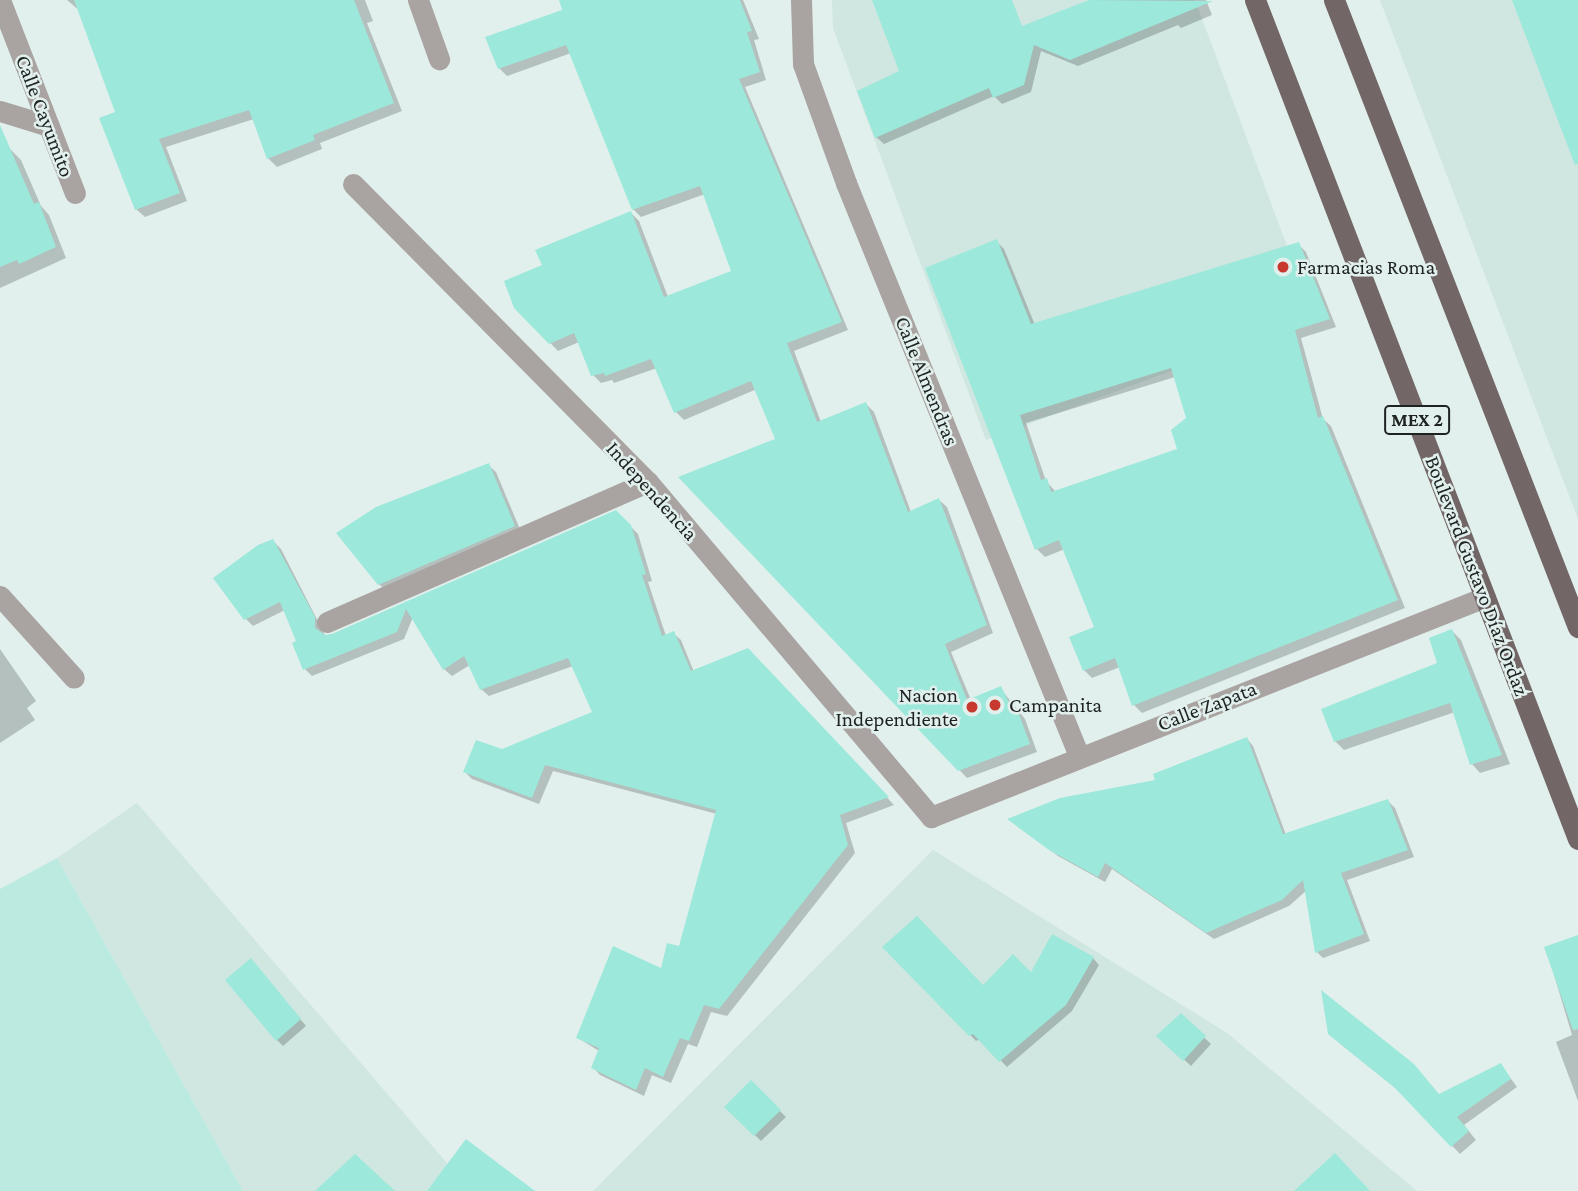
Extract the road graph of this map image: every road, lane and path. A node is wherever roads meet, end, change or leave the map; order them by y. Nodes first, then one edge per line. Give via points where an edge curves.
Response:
1 (0, 0) edge
2 (418, 0) edge
3 (801, 0) edge
4 (1255, 0) edge
5 (1334, 0) edge
6 (439, 59) dead end
7 (0, 111) edge
8 (49, 126) junction
9 (354, 184) dead end
10 (75, 193) dead end
11 (648, 482) junction
12 (0, 596) edge
13 (1485, 597) junction
14 (327, 621) dead end
15 (1578, 627) edge
16 (74, 678) dead end
17 (1079, 756) junction
18 (931, 817) joint
19 (1578, 839) edge

1 - 8 street, Calle Cayumito
2 - 6 street
3 - 17 street, Calle Almendras via 803,64 846,183
4 - 13 main road, Boulevard Gustavo Díaz Ordaz / MEX 2
5 - 15 main road
7 - 8 street
8 - 10 street, Calle Cayumito
9 - 11 street, Independencia
11 - 14 street
11 - 18 street, Independencia
12 - 16 street
13 - 17 street, Calle Zapata
13 - 19 main road, Boulevard Gustavo Díaz Ordaz / MEX 2
17 - 18 street, Calle Zapata

